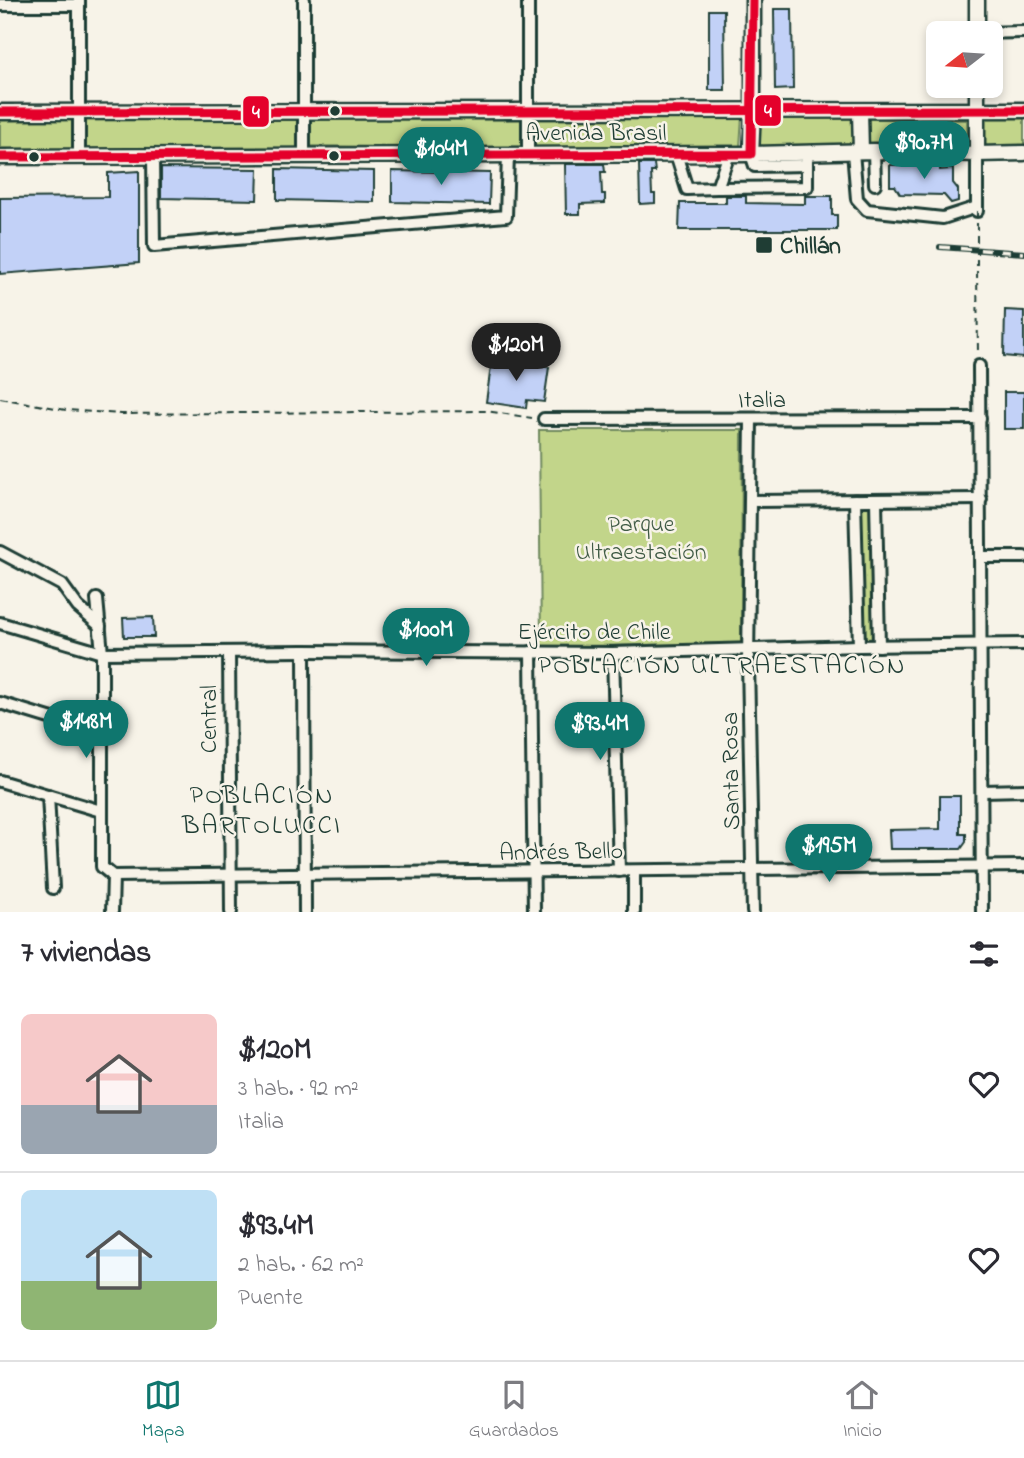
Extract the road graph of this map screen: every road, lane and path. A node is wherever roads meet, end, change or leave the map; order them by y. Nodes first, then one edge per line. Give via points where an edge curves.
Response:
1 (304, 0) edge
2 (528, 0) edge
3 (753, 0) edge
4 (977, 0) edge
5 (79, 2) edge
6 (0, 5) edge
7 (977, 21) edge
8 (1003, 32) edge
9 (1024, 32) edge
10 (977, 98) edge
11 (977, 110) junction
12 (1024, 110) edge
13 (528, 111) junction
14 (753, 111) junction
15 (860, 111) junction
16 (0, 112) edge
17 (79, 112) junction
18 (304, 112) junction
19 (863, 151) junction
20 (1024, 153) edge
21 (676, 154) junction
22 (729, 154) junction
23 (751, 154) junction
24 (977, 154) junction
25 (508, 155) junction
26 (528, 155) junction
27 (79, 156) junction
28 (153, 156) junction
29 (304, 156) junction
30 (0, 157) edge
31 (807, 159) junction
32 (875, 184) dead end
33 (717, 188) junction
34 (977, 209) junction
35 (979, 366) joint
36 (0, 397) edge
37 (980, 418) junction
38 (544, 419) joint
39 (751, 420) junction
40 (981, 499) junction
41 (855, 500) junction
42 (876, 500) junction
43 (751, 501) junction
44 (0, 552) edge
45 (981, 557) junction
46 (1024, 557) edge
47 (97, 599) dead end
48 (0, 623) edge
49 (100, 626) junction
50 (1024, 644) edge
51 (982, 645) junction
52 (859, 646) junction
53 (879, 646) junction
54 (748, 650) junction
55 (304, 651) junction
56 (229, 652) junction
57 (531, 652) junction
58 (102, 653) junction
59 (613, 653) junction
60 (0, 703) edge
61 (102, 734) junction
62 (0, 781) edge
63 (983, 790) junction
64 (1024, 790) edge
65 (48, 795) junction
66 (101, 811) junction
67 (1024, 866) edge
68 (982, 867) junction
69 (753, 870) junction
70 (619, 871) junction
71 (634, 871) junction
72 (534, 872) junction
73 (305, 874) junction
74 (231, 875) junction
75 (113, 876) junction
76 (52, 888) dead end
77 (112, 912) edge
78 (231, 912) edge
79 (305, 912) edge
80 (534, 912) edge
81 (634, 912) edge
82 (753, 912) edge
83 (982, 912) edge

1 - 18 street
2 - 13 street
3 - 14 main road
4 - 7 main road
5 - 6 street
5 - 17 street
8 - 9 street
10 - 11 main road
11 - 12 main road, Avenida Brasil
11 - 15 main road, Avenida Brasil
11 - 24 main road
13 - 14 main road, Avenida Brasil
13 - 18 main road, Avenida Brasil
13 - 26 street
14 - 15 main road, Avenida Brasil
14 - 23 main road
15 - 19 main road
16 - 17 main road, Avenida Brasil
17 - 18 main road, Avenida Brasil
17 - 27 street
18 - 29 street
19 - 24 main road, Avenida Brasil
19 - 31 main road, Avenida Brasil
19 - 32 street
19 - 34 street via 857,199 867,211 943,218
20 - 24 main road, Avenida Brasil
21 - 22 main road, Avenida Brasil
21 - 26 main road, Avenida Brasil
21 - 33 street via 687,189
22 - 23 main road, Avenida Brasil
22 - 33 street
23 - 31 main road, Avenida Brasil
24 - 34 street
25 - 26 main road, Avenida Brasil
25 - 28 street via 506,216 154,246
25 - 29 main road, Avenida Brasil
27 - 28 main road, Avenida Brasil
27 - 30 main road, Avenida Brasil
28 - 29 main road, Avenida Brasil
31 - 33 street via 807,187
34 - 35 path, bridge
35 - 37 street
36 - 38 path via 66,410 121,414 486,411
37 - 39 street, Italia
37 - 40 street
38 - 39 street, Italia
39 - 43 street, Santa Rosa
40 - 42 street
40 - 45 street
41 - 42 street
41 - 43 street
41 - 52 street
42 - 53 street
43 - 54 street, Santa Rosa
44 - 49 street via 62,585
45 - 46 street
45 - 51 street
47 - 49 street
48 - 58 street, Ejército de Chile
49 - 58 street
50 - 51 street, Ejército de Chile
51 - 53 street, Ejército de Chile
51 - 63 street
52 - 53 street, Ejército de Chile
52 - 54 street, Ejército de Chile
54 - 59 street, Ejército de Chile
54 - 69 street, Santa Rosa
55 - 56 street, Ejército de Chile
55 - 57 street, Ejército de Chile
55 - 73 street
56 - 58 street, Ejército de Chile
56 - 74 street, Central
57 - 59 street, Ejército de Chile
57 - 72 street
58 - 61 street
59 - 70 street
60 - 61 street
61 - 66 street
62 - 65 street
63 - 64 street
63 - 68 street
65 - 66 street
65 - 76 street
66 - 75 street via 102,867
67 - 68 street, Andrés Bello
68 - 69 street, Andrés Bello
68 - 83 street
69 - 71 street, Andrés Bello
69 - 82 street, Santa Rosa
70 - 71 street, Andrés Bello
70 - 72 street, Andrés Bello
71 - 81 street
72 - 73 street, Andrés Bello
72 - 80 street
73 - 74 street, Andrés Bello
73 - 79 street
74 - 75 street, Andrés Bello
74 - 78 street, Central
75 - 77 street

